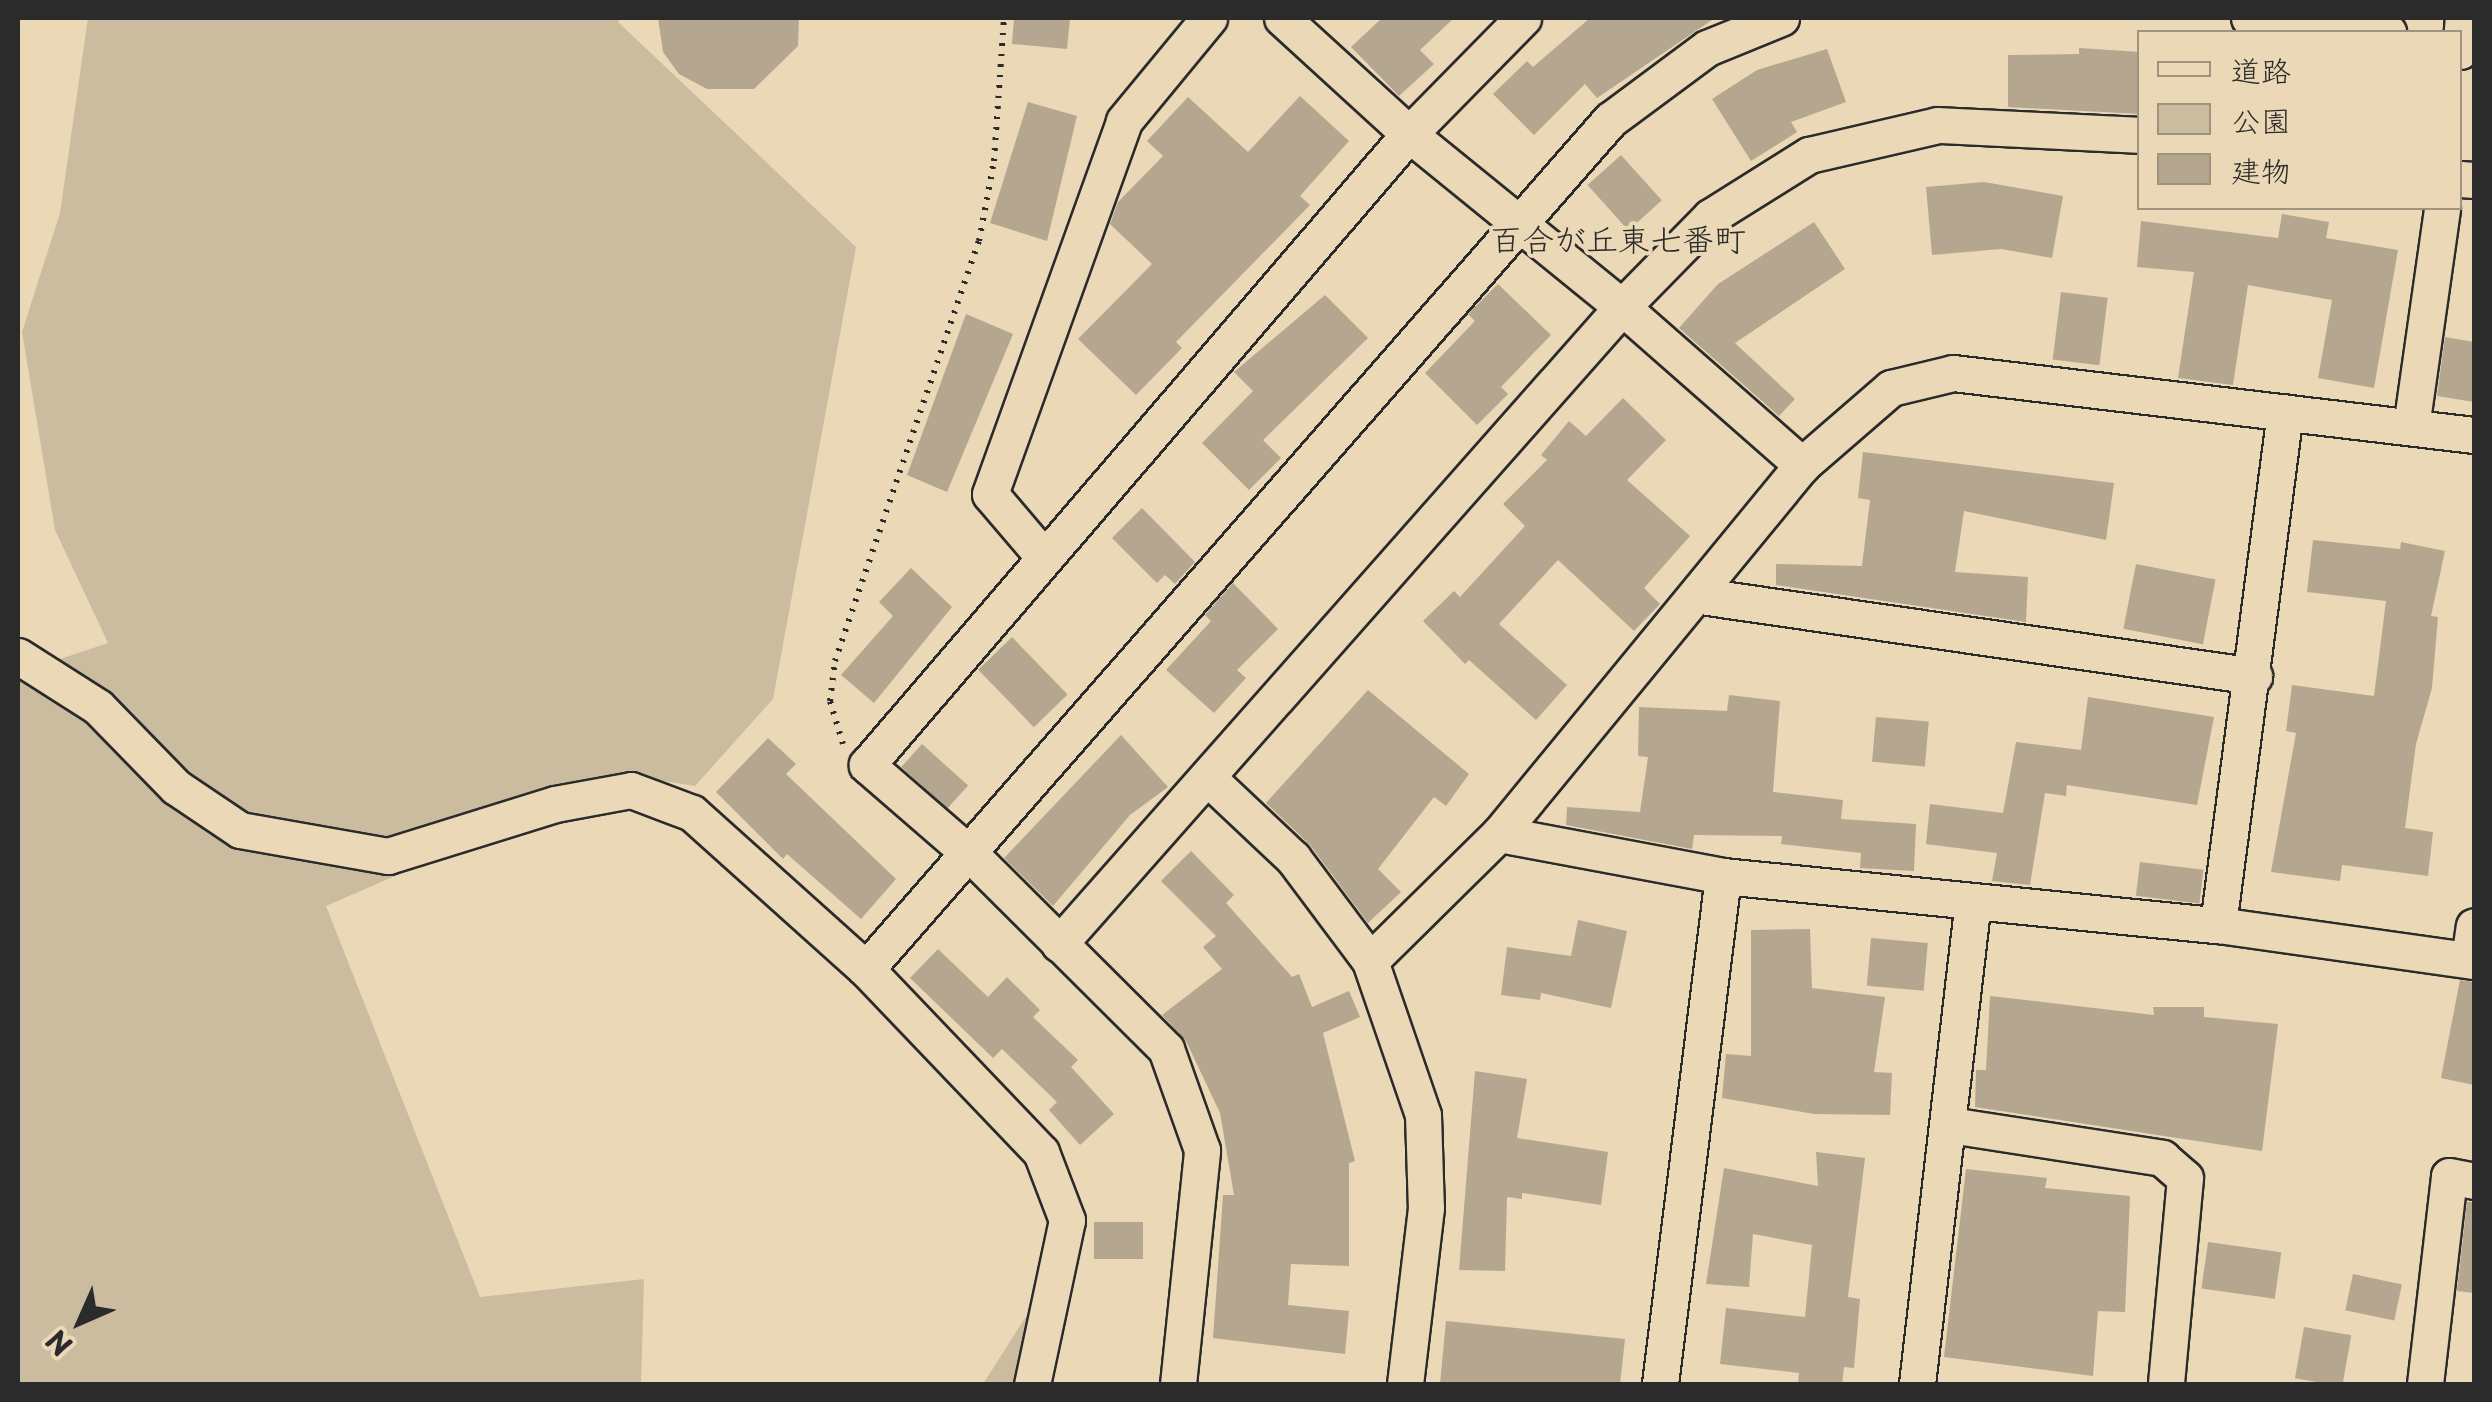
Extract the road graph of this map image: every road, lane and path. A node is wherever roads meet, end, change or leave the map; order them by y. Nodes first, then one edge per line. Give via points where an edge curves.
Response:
1 (1004, 18) edge
2 (1209, 18) edge
3 (1282, 18) edge
4 (1523, 18) edge
5 (1781, 18) edge
6 (2250, 18) edge
7 (2368, 30) edge
8 (1408, 134) junction
9 (2137, 135) edge
10 (2442, 210) edge
11 (1516, 222) junction
12 (1622, 306) junction
13 (2284, 412) junction
14 (2411, 427) junction
15 (2474, 435) edge
16 (1802, 464) junction
17 (1042, 554) junction
18 (1700, 596) junction
19 (18, 656) edge
20 (2254, 676) junction
21 (867, 764) junction
22 (1208, 778) junction
23 (1500, 834) junction
24 (971, 855) junction
25 (1722, 876) junction
26 (1973, 903) junction
27 (2218, 925) junction
28 (1060, 944) junction
29 (2473, 949) edge
30 (1370, 961) junction
31 (866, 970) junction
32 (1950, 1125) junction
33 (2474, 1181) edge
34 (1032, 1384) edge
35 (1178, 1384) edge
36 (1405, 1384) edge
37 (1660, 1384) edge
38 (1917, 1384) edge
39 (2166, 1384) edge
40 (2425, 1384) edge

1 - 21 path via 994,160 979,241 835,661 830,702 842,742
2 - 17 street via 1124,121 990,494
3 - 8 street
4 - 8 street
5 - 11 street via 1707,48 1610,120
6 - 7 street
8 - 11 street
8 - 17 street
9 - 12 street via 1938,126 1809,155 1710,217
10 - 14 street
11 - 12 street
11 - 24 street
12 - 16 street
12 - 22 street
13 - 14 street
13 - 16 street via 1953,373 1891,388
13 - 20 street
14 - 15 street
16 - 18 street
17 - 21 street
18 - 20 street
18 - 23 street
19 - 31 street via 98,707 176,788 240,830 388,856 555,804 631,790 692,813
20 - 27 street
21 - 24 street
22 - 28 street
22 - 30 street via 1294,858
23 - 25 street
23 - 30 street
24 - 28 street
24 - 31 street
25 - 26 street
25 - 37 street
26 - 27 street
26 - 32 street
27 - 29 street
28 - 35 street via 1166,1048 1202,1150
30 - 36 street via 1424,1115 1426,1208
31 - 34 street via 1040,1152 1067,1220
32 - 38 street
32 - 39 street via 2162,1158 2185,1178
33 - 40 street via 2450,1176

